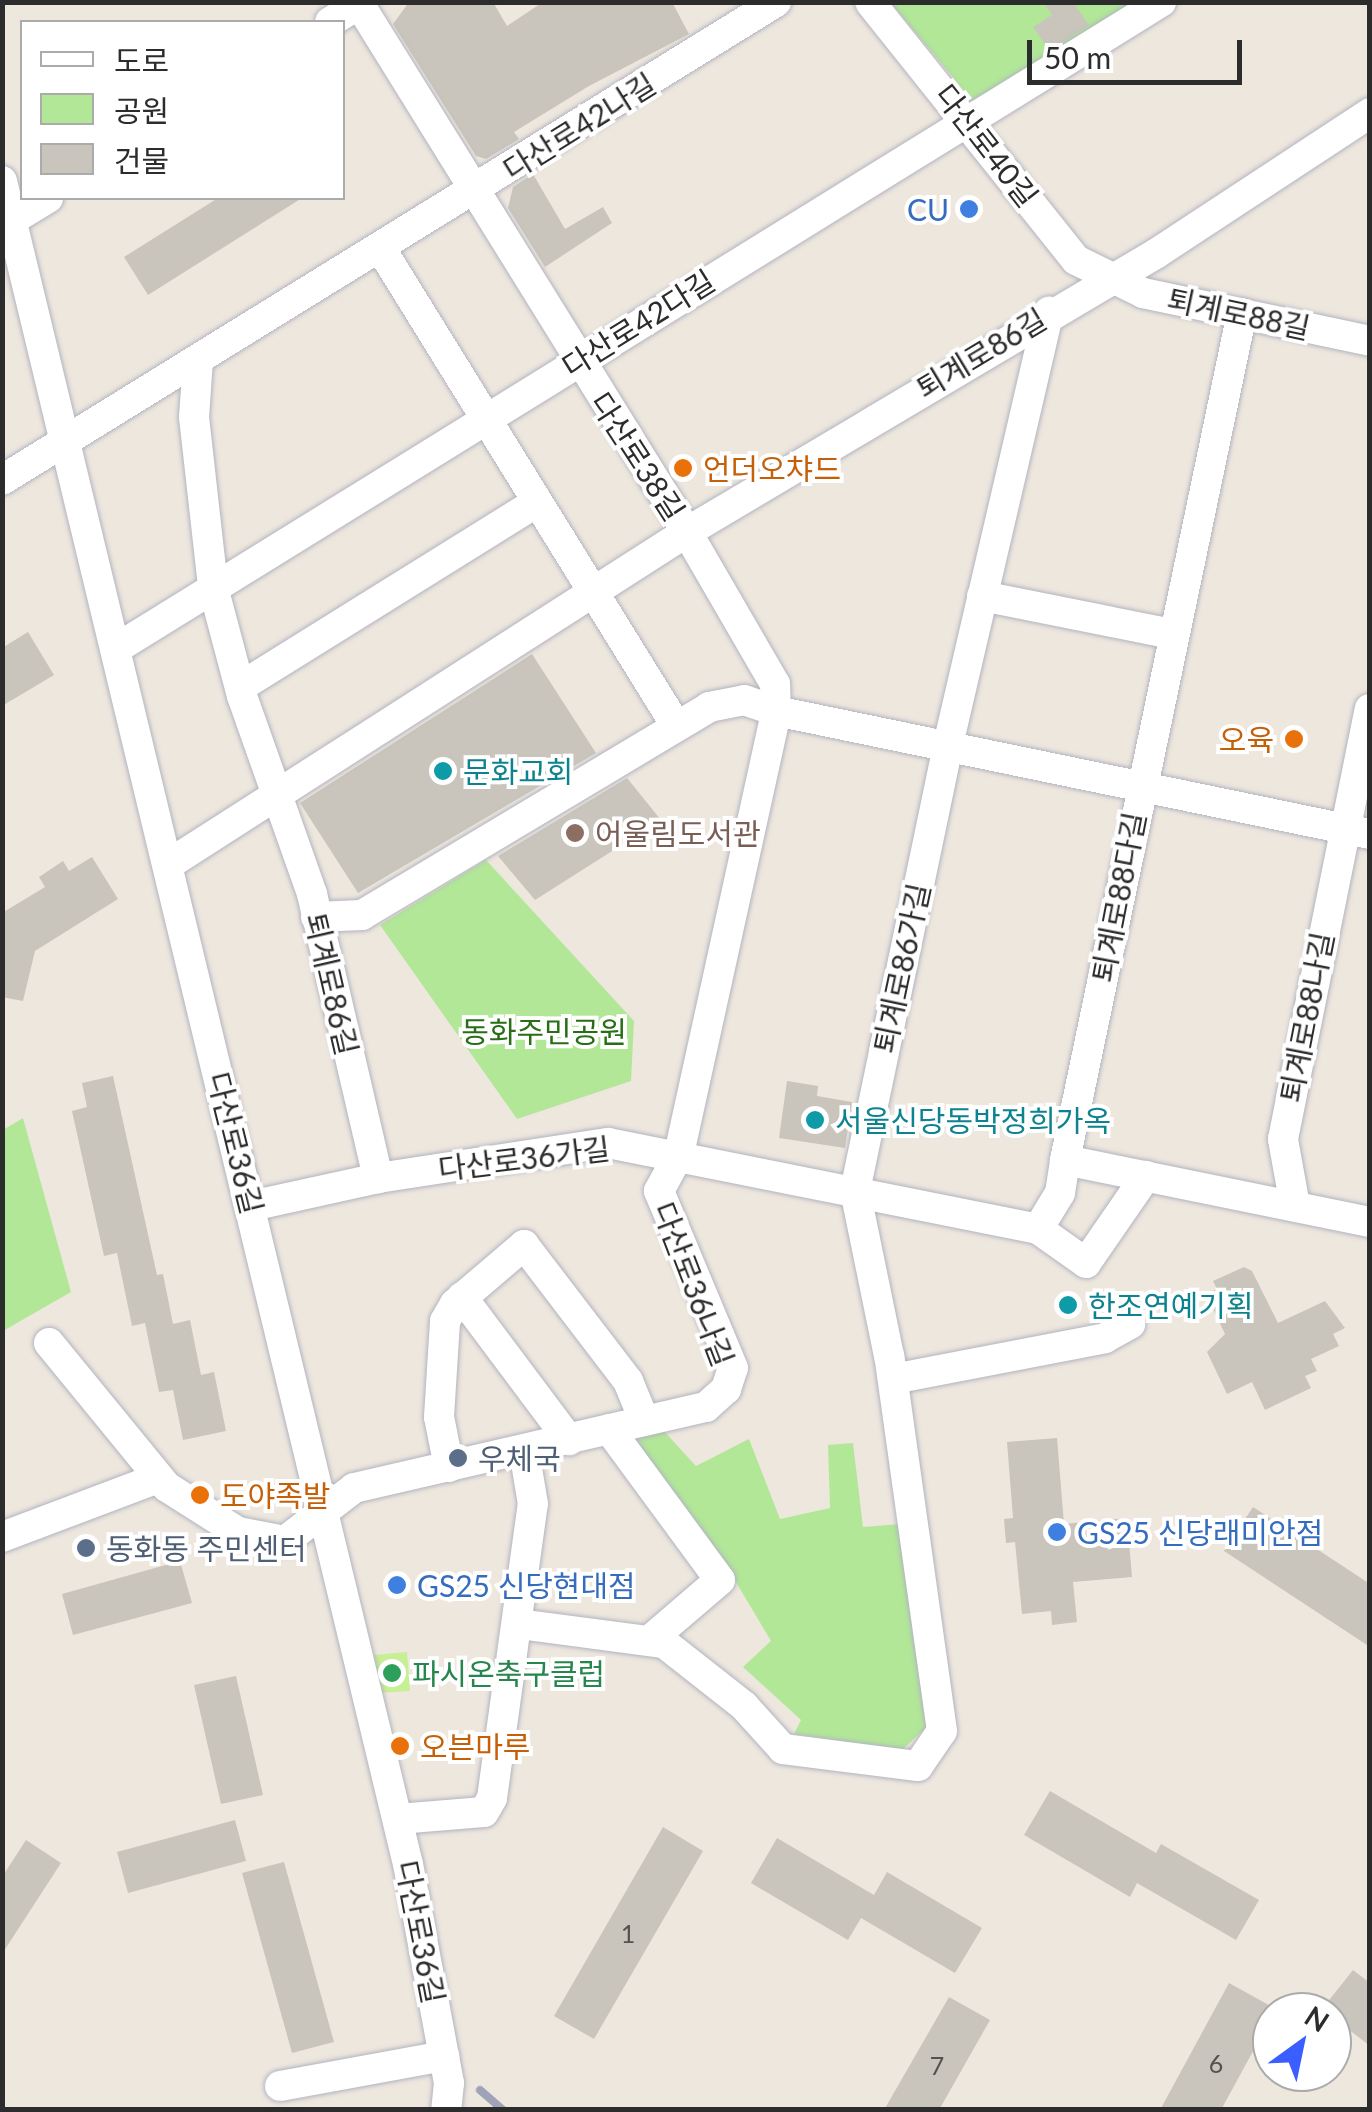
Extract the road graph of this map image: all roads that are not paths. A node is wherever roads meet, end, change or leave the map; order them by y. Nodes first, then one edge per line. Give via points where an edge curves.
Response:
1 (776, 2) edge
2 (870, 2) edge
3 (1161, 2) edge
4 (359, 3) edge
5 (333, 20) edge
6 (1370, 113) edge
7 (970, 119) junction
8 (2, 181) edge
9 (474, 192) junction
10 (45, 200) edge
11 (7, 223) edge
12 (381, 249) junction
13 (1110, 278) junction
14 (1049, 312) junction
15 (1242, 312) junction
16 (1370, 341) edge
17 (198, 360) junction
18 (577, 360) junction
19 (488, 416) junction
20 (68, 439) junction
21 (2, 480) edge
22 (536, 503) junction
23 (687, 532) junction
24 (213, 587) junction
25 (593, 593) junction
26 (982, 596) junction
27 (1173, 634) junction
28 (117, 648) junction
29 (240, 687) junction
30 (1370, 709) edge
31 (776, 711) junction
32 (674, 724) junction
33 (948, 745) junction
34 (1140, 786) junction
35 (278, 794) junction
36 (1356, 832) edge
37 (169, 864) junction
38 (316, 917) junction
39 (679, 1154) junction
40 (1066, 1160) junction
41 (1146, 1176) junction
42 (378, 1178) junction
43 (855, 1192) junction
44 (251, 1206) junction
45 (1295, 1206) junction
46 (1370, 1222) edge
47 (1038, 1229) junction
48 (454, 1309) junction
49 (1130, 1324) dead end
50 (50, 1343) dead end
51 (893, 1379) junction
52 (644, 1420) junction
53 (609, 1428) junction
54 (569, 1440) junction
55 (524, 1451) junction
56 (449, 1467) junction
57 (158, 1478) junction
58 (325, 1516) junction
59 (2, 1538) edge
60 (519, 1624) junction
61 (650, 1640) junction
62 (398, 1819) junction
63 (444, 2056) junction
64 (280, 2086) dead end
65 (446, 2110) edge

1 - 9 street, 다산로42나길
2 - 7 street, 다산로40길
3 - 7 street, 다산로42다길
4 - 5 street
4 - 9 street, 다산로38길
6 - 13 street, 퇴계로86길
7 - 13 street, 다산로40길 via 1076,260
7 - 18 street, 다산로42다길
8 - 11 street, 다산로36길
9 - 12 street, 다산로42나길
9 - 18 street, 다산로38길
10 - 11 street
11 - 20 street, 다산로36길
12 - 17 street, 다산로42나길
12 - 19 street
13 - 14 street, 퇴계로86길
13 - 15 street, 퇴계로88길 via 1142,293
14 - 23 street, 퇴계로86길
14 - 26 street, 퇴계로86가길
15 - 16 street, 퇴계로88길
15 - 27 street, 퇴계로88다길
17 - 20 street, 다산로42나길
17 - 24 street via 194,417
18 - 19 street, 다산로42다길
18 - 23 street, 다산로38길
19 - 22 street
19 - 24 street, 다산로42다길
20 - 21 street, 다산로42나길
20 - 28 street, 다산로36길
22 - 25 street
22 - 29 street
23 - 25 street, 퇴계로86길
23 - 31 street, 다산로38길 via 775,684
24 - 28 street, 다산로42다길
24 - 29 street, 퇴계로86길
25 - 32 street
25 - 35 street, 퇴계로86길
26 - 27 street
26 - 33 street, 퇴계로86가길
27 - 34 street, 퇴계로88다길
28 - 37 street, 다산로36길
29 - 35 street, 퇴계로86길
30 - 36 street, 퇴계로88나길
31 - 32 street via 744,700
31 - 33 street
31 - 39 street, 다산로38길
32 - 38 street via 362,915
33 - 34 street
33 - 43 street, 퇴계로86가길
34 - 36 street
34 - 40 street, 퇴계로88다길
35 - 37 street, 퇴계로86길
35 - 38 street, 퇴계로86길
36 - 45 street, 퇴계로88나길 via 1282,1139
37 - 44 street, 다산로36길
38 - 42 street, 퇴계로86길
39 - 42 street, 다산로36가길 via 608,1142
39 - 43 street, 다산로36가길
39 - 52 street, 다산로36나길 via 659,1191 733,1368 726,1389 706,1407
40 - 41 street
40 - 47 street via 1060,1193
41 - 45 street
41 - 47 street via 1086,1263
42 - 44 street, 다산로36가길
43 - 47 street, 다산로36가길
43 - 51 street
44 - 58 street, 다산로36길
45 - 46 street
48 - 52 street via 524,1245 628,1381
48 - 54 street
48 - 56 street via 440,1417
49 - 51 street via 1105,1338
50 - 57 street, 다산로36나길
51 - 61 street via 942,1731 918,1766 783,1749 744,1706
52 - 53 street, 다산로36나길
53 - 54 street, 다산로36나길
53 - 61 street via 720,1580
54 - 55 street, 다산로36나길
55 - 56 street, 다산로36나길
55 - 60 street via 533,1504
56 - 58 street, 다산로36나길 via 354,1488
57 - 58 street, 다산로36나길 via 238,1532 285,1541
57 - 59 street
58 - 62 street, 다산로36길
60 - 61 street
60 - 62 street via 492,1798 484,1812
62 - 63 street, 다산로36길
63 - 64 street
63 - 65 street, 다산로36길

